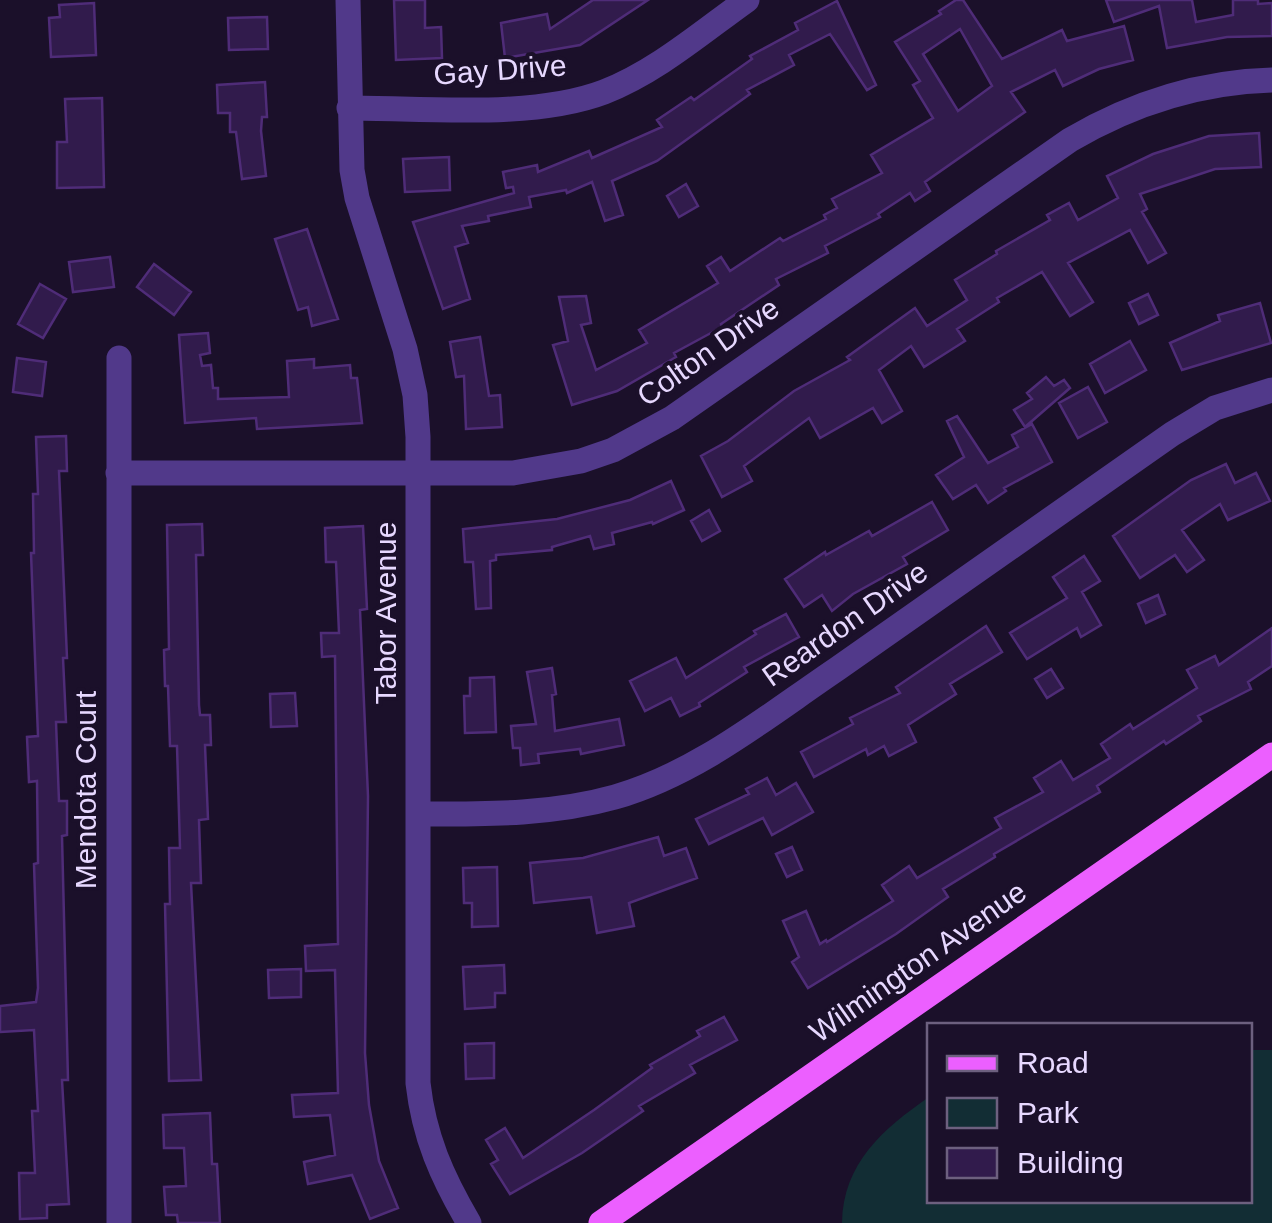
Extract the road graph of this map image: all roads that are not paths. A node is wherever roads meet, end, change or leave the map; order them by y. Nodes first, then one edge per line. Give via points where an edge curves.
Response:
1 (348, 0) edge
2 (747, 0) edge
3 (1272, 80) edge
4 (349, 108) junction
5 (119, 358) dead end
6 (1272, 390) edge
7 (118, 473) junction
8 (418, 474) junction
9 (1272, 755) edge
10 (419, 814) junction
11 (119, 1223) edge
12 (469, 1223) edge
13 (601, 1223) edge

1 - 4 street, Tabor Avenue
2 - 4 street, Gay Drive via 636,75 570,102
3 - 8 street, Colton Drive via 1178,93 1107,118 672,418 613,450 550,469
4 - 8 street, Tabor Avenue via 357,198 415,395
5 - 7 street, Mendota Court
6 - 10 street, Reardon Drive via 1215,408 1172,434 758,724 679,772 577,806
7 - 8 street, Colton Drive
7 - 11 street, Mendota Court
8 - 10 street, Tabor Avenue
9 - 13 main road, Wilmington Avenue
10 - 12 street, Tabor Avenue via 420,1100 430,1150

